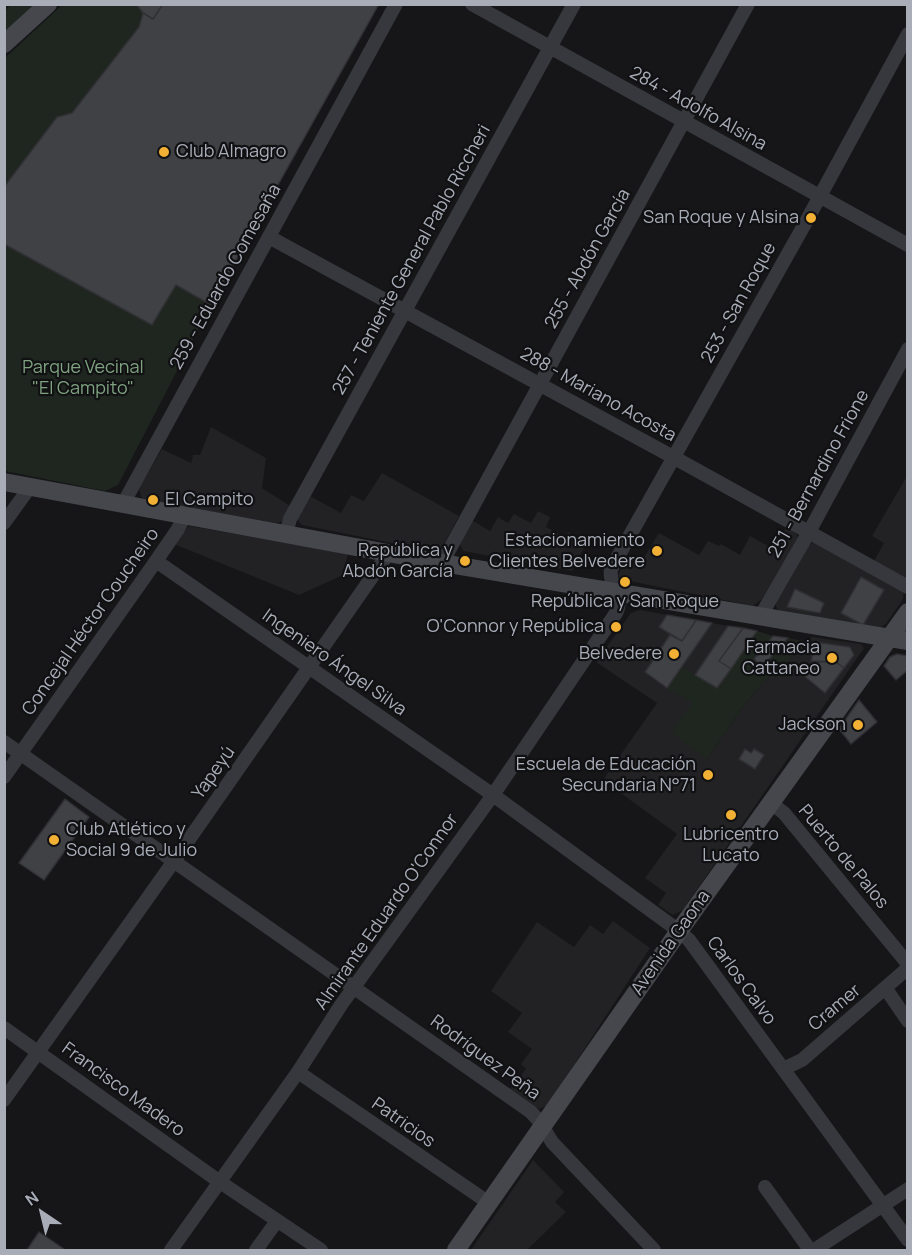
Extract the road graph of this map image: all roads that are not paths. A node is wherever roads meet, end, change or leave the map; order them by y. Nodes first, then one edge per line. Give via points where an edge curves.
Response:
1 (48, 4) edge
2 (396, 4) edge
3 (472, 4) edge
4 (574, 4) edge
5 (748, 4) edge
6 (908, 34) edge
7 (4, 44) edge
8 (550, 48) junction
9 (683, 121) junction
10 (819, 196) junction
11 (269, 237) junction
12 (908, 246) edge
13 (405, 310) junction
14 (908, 349) edge
15 (540, 384) junction
16 (673, 457) junction
17 (4, 482) edge
18 (30, 487) junction
19 (123, 504) junction
20 (185, 515) junction
21 (4, 523) edge
22 (809, 532) junction
23 (286, 534) junction
24 (388, 554) junction
25 (156, 561) junction
26 (442, 563) junction
27 (908, 587) edge
28 (615, 591) junction
29 (908, 612) edge
30 (760, 617) junction
31 (899, 639) edge
32 (309, 668) junction
33 (4, 742) edge
34 (21, 754) junction
35 (4, 777) edge
36 (493, 795) junction
37 (771, 803) junction
38 (174, 861) junction
39 (679, 931) junction
40 (908, 964) edge
41 (908, 969) edge
42 (354, 987) junction
43 (886, 989) junction
44 (908, 1021) edge
45 (4, 1028) edge
46 (38, 1052) junction
47 (783, 1069) junction
48 (298, 1072) junction
49 (4, 1100) edge
50 (543, 1128) junction
51 (220, 1182) junction
52 (765, 1186) dead end
53 (908, 1189) edge
54 (489, 1203) junction
55 (883, 1206) junction
56 (277, 1221) junction
57 (908, 1240) edge
58 (171, 1251) edge
59 (256, 1251) edge
60 (321, 1251) edge
61 (456, 1251) edge
62 (654, 1251) edge
63 (812, 1251) edge

1 - 7 main road
2 - 11 street, 259 - Eduardo Comesaña
3 - 8 street, 284 - Adolfo Alsina
4 - 8 street, 257 - Teniente General Pablo Riccheri
5 - 9 street, 255 - Abdón García
6 - 10 street, 253 - San Roque
8 - 9 street, 284 - Adolfo Alsina
8 - 13 street, 257 - Teniente General Pablo Riccheri
9 - 10 street, 284 - Adolfo Alsina
9 - 15 street, 255 - Abdón García
10 - 12 street, 284 - Adolfo Alsina
10 - 16 street, 253 - San Roque
11 - 13 street, 288 - Mariano Acosta
11 - 19 street, 259 - Eduardo Comesaña
13 - 15 street, 288 - Mariano Acosta
13 - 23 street, 257 - Teniente General Pablo Riccheri via 290,519
14 - 22 street, 251 - Bernardino Frione
15 - 16 street, 288 - Mariano Acosta
15 - 26 street, 255 - Abdón García
16 - 22 street, 288 - Mariano Acosta
16 - 28 street, 253 - San Roque via 611,569
17 - 18 main road
18 - 19 main road
18 - 21 street
19 - 20 main road
20 - 23 main road
20 - 25 street, Concejal Héctor Coucheiro
22 - 27 street, 288 - Mariano Acosta
22 - 30 street, 251 - Bernardino Frione
23 - 24 main road
24 - 26 main road
24 - 32 street, Yapeyú
25 - 32 street, Ingeniero Ángel Silva
25 - 34 street, Concejal Héctor Coucheiro
26 - 28 main road
28 - 30 main road
28 - 36 street, Almirante Eduardo O'Connor via 620,606 616,613
29 - 31 main road, Avenida Gaona
30 - 31 main road
31 - 37 main road, Avenida Gaona
32 - 36 street, Ingeniero Ángel Silva
32 - 38 street, Yapeyú
33 - 34 street, Rodríguez Peña
34 - 35 street, Concejal Héctor Coucheiro
34 - 38 street, Rodríguez Peña
36 - 39 street, Carlos Calvo
36 - 42 street, Almirante Eduardo O'Connor
37 - 39 main road, Avenida Gaona
37 - 40 street, Puerto de Palos via 784,813
38 - 42 street, Rodríguez Peña
38 - 46 street, Yapeyú
39 - 47 street, Carlos Calvo
39 - 50 main road, Avenida Gaona
41 - 43 street, Cramer
42 - 48 street, Almirante Eduardo O'Connor
42 - 50 street, Rodríguez Peña via 531,1112
43 - 44 street
43 - 47 street, Cramer via 802,1060
45 - 46 street, Francisco Madero
46 - 49 street, Yapeyú
46 - 51 street, Francisco Madero
47 - 55 street, Carlos Calvo
48 - 51 street, Almirante Eduardo O'Connor
48 - 54 street, Patricios
50 - 54 main road, Avenida Gaona
50 - 62 street, Rodríguez Peña
51 - 56 street, Francisco Madero
51 - 58 street, Almirante Eduardo O'Connor
52 - 63 street
53 - 55 street
54 - 61 main road, Avenida Gaona
55 - 57 street, Carlos Calvo
55 - 63 street
56 - 59 street
56 - 60 street, Francisco Madero

